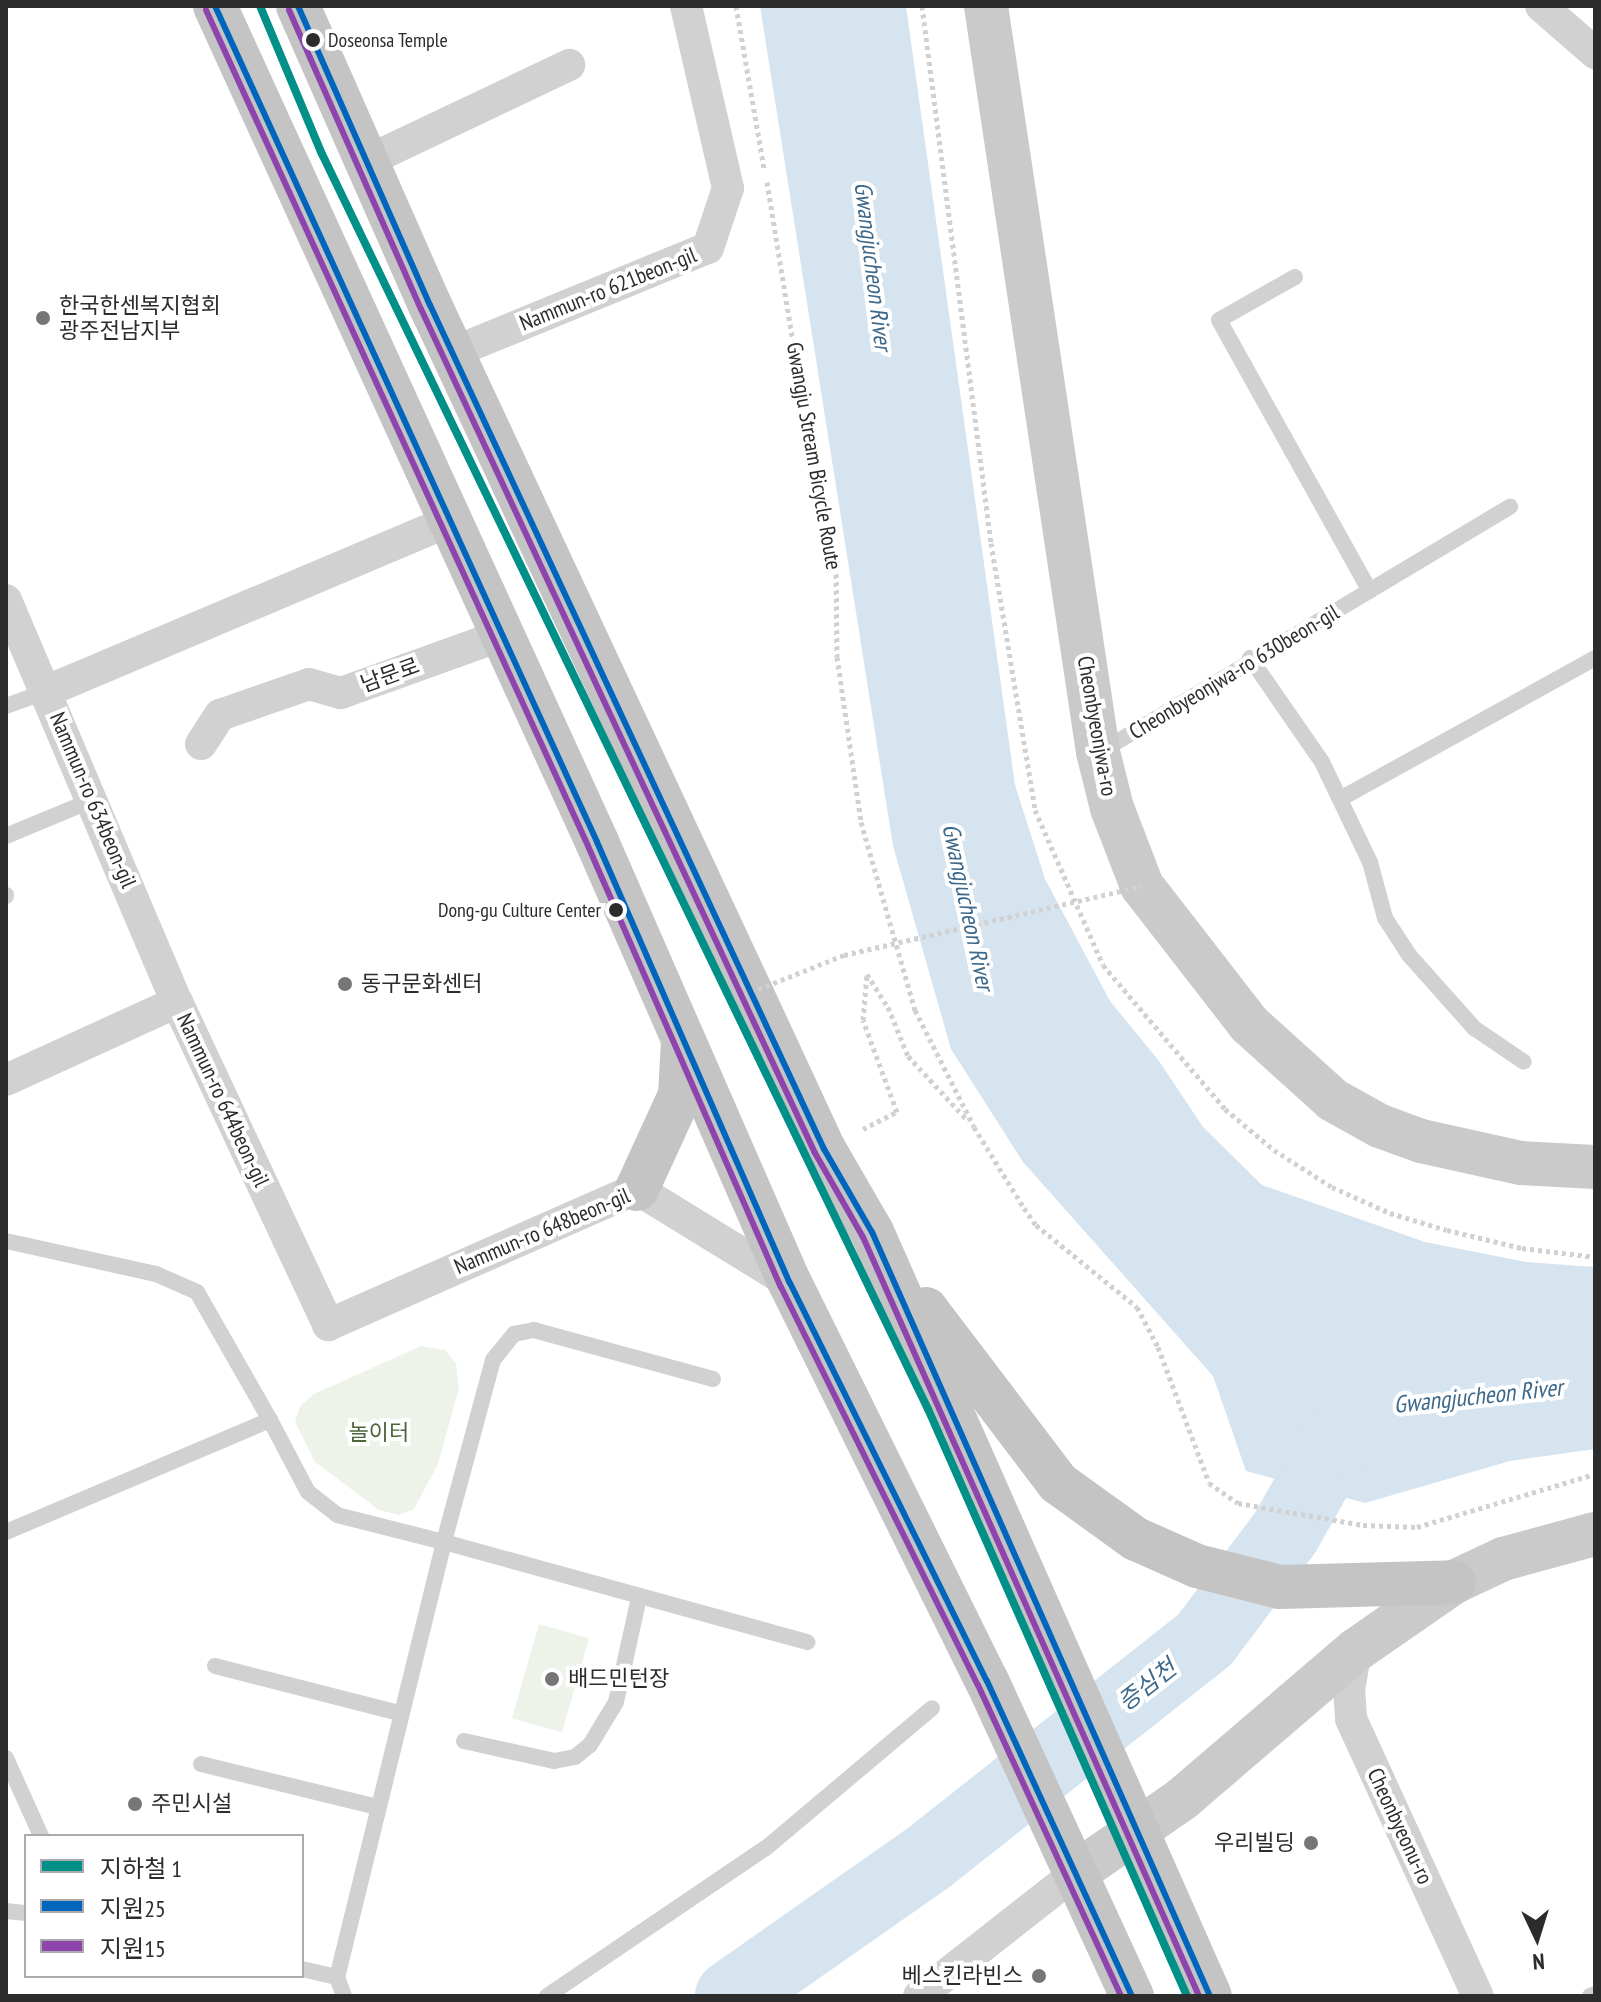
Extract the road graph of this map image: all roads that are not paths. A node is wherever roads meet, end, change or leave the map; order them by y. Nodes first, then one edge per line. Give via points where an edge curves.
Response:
1 (215, 6) edge
2 (298, 6) edge
3 (686, 6) edge
4 (986, 6) edge
5 (1541, 6) edge
6 (1595, 53) edge
7 (569, 65) dead end
8 (367, 161) junction
9 (1295, 277) dead end
10 (454, 352) junction
11 (1510, 507) dead end
12 (450, 521) junction
13 (1370, 591) junction
14 (6, 600) edge
15 (502, 635) junction
16 (1250, 658) junction
17 (1595, 658) edge
18 (47, 691) junction
19 (6, 706) edge
20 (201, 744) dead end
21 (1098, 752) junction
22 (95, 799) junction
23 (1340, 799) junction
24 (6, 836) edge
25 (177, 1002) junction
26 (683, 1039) junction
27 (1524, 1062) dead end
28 (6, 1080) edge
29 (1595, 1167) edge
30 (637, 1189) junction
31 (872, 1232) junction
32 (6, 1241) edge
33 (790, 1283) junction
34 (328, 1325) joint
35 (713, 1379) dead end
36 (270, 1420) junction
37 (6, 1532) edge
38 (1595, 1534) edge
39 (444, 1542) junction
40 (1454, 1582) junction
41 (639, 1597) junction
42 (808, 1642) dead end
43 (1356, 1650) junction
44 (215, 1666) dead end
45 (932, 1708) dead end
46 (399, 1713) junction
47 (464, 1741) dead end
48 (6, 1758) edge
49 (201, 1764) dead end
50 (377, 1807) junction
51 (1136, 1833) junction
52 (40, 1834) edge
53 (1077, 1872) junction
54 (304, 1969) edge
55 (337, 1977) junction
56 (344, 1996) edge
57 (547, 1996) edge
58 (919, 1996) edge
59 (1132, 1996) edge
60 (1210, 1996) edge
61 (1478, 1996) edge

1 - 12 main road
2 - 8 main road
3 - 10 street, Nammun-ro 621beon-gil via 728,188 708,248
4 - 21 main road, Cheonbyeonjwa-ro
5 - 6 street
7 - 8 street
8 - 10 main road
9 - 13 lane via 1219,320
10 - 31 main road via 824,1149
11 - 13 lane, Cheonbyeonjwa-ro 630beon-gil
12 - 15 main road
12 - 18 street
13 - 16 lane, Cheonbyeonjwa-ro 630beon-gil
14 - 18 street, Nammun-ro 634beon-gil
15 - 20 street, 남문로 via 341,693 309,684 220,715
15 - 26 main road
16 - 21 lane, Cheonbyeonjwa-ro 630beon-gil
16 - 23 lane via 1322,762
17 - 23 lane
18 - 19 lane
18 - 22 street, Nammun-ro 634beon-gil
21 - 29 main road, Cheonbyeonjwa-ro via 1112,808 1142,886 1249,1024 1333,1100 1421,1141 1521,1163
22 - 24 lane
22 - 25 street, Nammun-ro 634beon-gil
23 - 27 lane via 1370,862 1385,918 1409,955 1474,1028
25 - 28 street, Nammun-ro 644beon-gil
25 - 34 street, Nammun-ro 644beon-gil
26 - 30 main road via 680,1095
26 - 33 main road
30 - 33 street, Nammun-ro 648beon-gil
30 - 34 street, Nammun-ro 648beon-gil
31 - 40 main road via 967,1368 1058,1483 1136,1539 1240,1580 1315,1589
31 - 51 main road
32 - 36 lane via 156,1274 197,1292
33 - 53 main road
35 - 39 lane via 534,1330 514,1334 493,1360
36 - 37 lane
36 - 39 lane via 308,1492 337,1515
38 - 40 main road via 1503,1559
39 - 41 lane
39 - 46 lane
40 - 43 main road
41 - 42 lane
41 - 47 lane via 616,1702 590,1745 575,1757 554,1761
43 - 51 main road
43 - 61 street, Cheonbyeonu-ro via 1351,1719
44 - 46 lane
45 - 57 lane via 766,1848
46 - 50 lane
48 - 52 lane
49 - 50 lane
50 - 55 lane
51 - 53 main road
51 - 60 main road
53 - 58 street
53 - 59 main road
54 - 55 lane
55 - 56 lane

